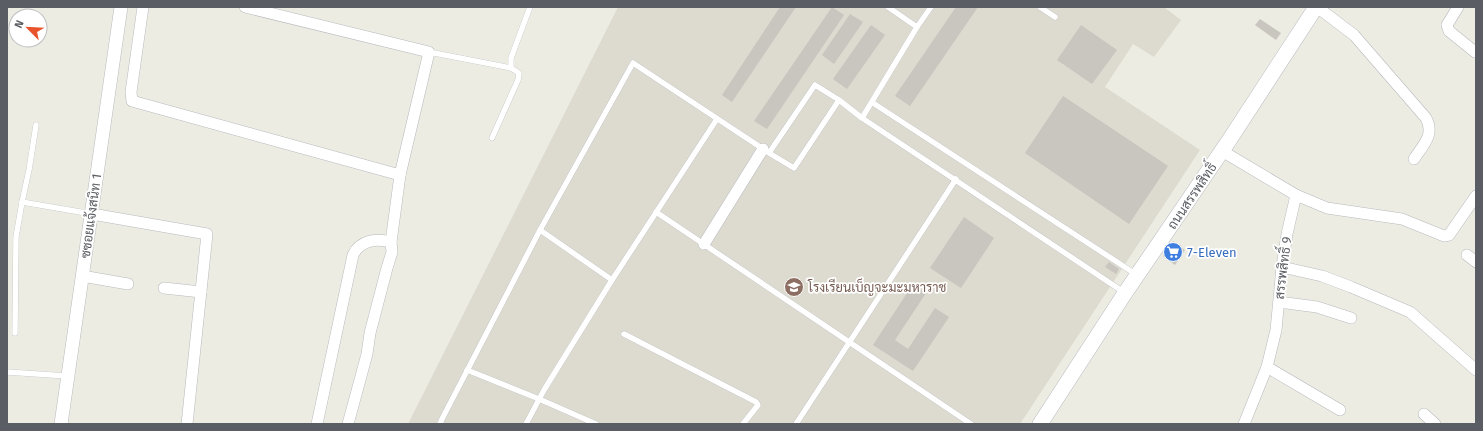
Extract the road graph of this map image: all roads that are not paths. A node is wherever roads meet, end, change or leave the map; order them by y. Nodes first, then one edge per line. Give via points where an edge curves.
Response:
1 (121, 7) edge
2 (143, 7) edge
3 (245, 7) edge
4 (530, 7) edge
5 (888, 7) edge
6 (930, 7) edge
7 (1040, 7) edge
8 (1317, 7) edge
9 (1458, 7) edge
10 (1055, 17) dead end
11 (917, 27) junction
12 (429, 52) junction
13 (1476, 52) edge
14 (511, 68) junction
15 (839, 100) junction
16 (873, 103) junction
17 (862, 118) junction
18 (717, 119) junction
19 (36, 125) dead end
20 (492, 138) dead end
21 (766, 151) junction
22 (1222, 151) junction
23 (1414, 159) dead end
24 (400, 175) junction
25 (956, 179) junction
26 (1296, 195) junction
27 (1476, 196) edge
28 (22, 202) junction
29 (656, 212) junction
30 (92, 214) junction
31 (540, 230) junction
32 (391, 242) junction
33 (704, 244) junction
34 (1467, 255) dead end
35 (1476, 262) edge
36 (1282, 267) junction
37 (1137, 275) junction
38 (82, 276) junction
39 (612, 280) junction
40 (128, 284) dead end
41 (164, 288) dead end
42 (201, 292) junction
43 (1125, 293) junction
44 (1279, 302) junction
45 (1351, 318) dead end
46 (15, 333) dead end
47 (624, 334) dead end
48 (849, 343) junction
49 (1267, 367) junction
50 (467, 370) junction
51 (1476, 370) edge
52 (7, 372) edge
53 (67, 376) junction
54 (539, 399) junction
55 (1340, 410) dead end
56 (1424, 414) dead end
57 (61, 424) edge
58 (187, 424) edge
59 (317, 424) edge
60 (348, 424) edge
61 (440, 424) edge
62 (526, 424) edge
63 (596, 424) edge
64 (743, 424) edge
65 (796, 424) edge
66 (971, 424) edge
67 (1040, 424) edge
68 (1244, 424) edge
69 (1435, 424) edge

1 - 30 street, ซซอยแจ้งสนิท 1
2 - 24 street via 132,100
3 - 12 street
4 - 14 lane via 511,58
5 - 11 lane
6 - 11 lane
7 - 10 lane
8 - 22 main road, ถนนสรรพสิทธิ์
8 - 23 street via 1354,35 1426,118 1429,126 1428,136
9 - 13 street via 1447,25 1449,31
11 - 16 lane
12 - 14 lane
12 - 24 street
14 - 20 lane via 519,73 518,80
15 - 17 lane
15 - 21 lane via 815,85
15 - 21 lane via 794,168
16 - 17 lane
16 - 37 lane
17 - 25 lane
18 - 21 lane
18 - 29 lane
18 - 31 lane via 633,63
19 - 28 lane
21 - 33 street
22 - 26 street
22 - 37 main road, ถนนสรรพสิทธิ์
24 - 32 street
25 - 43 lane
25 - 48 lane
26 - 27 street via 1327,208 1402,219 1444,236 1449,235
26 - 36 street, สรรพสิทธิ์ 9
28 - 30 lane
28 - 46 lane via 16,237
29 - 33 lane
29 - 39 lane
30 - 38 street, ซซอยแจ้งสนิท 1
30 - 42 street via 207,234
31 - 39 lane
31 - 50 lane
32 - 59 street via 381,239 356,247
32 - 60 street via 392,252
33 - 48 lane
34 - 35 street
36 - 44 street, สรรพสิทธิ์ 9
36 - 51 street via 1322,276 1410,312
37 - 43 main road, ถนนสรรพสิทธิ์
38 - 40 street
38 - 53 street, ซซอยแจ้งสนิท 1
39 - 54 lane
41 - 42 street
42 - 58 street
43 - 67 main road, ถนนสรรพสิทธิ์
44 - 45 street via 1317,307
44 - 49 street, สรรพสิทธิ์ 9 via 1276,330
47 - 64 lane via 756,402 758,405
48 - 65 lane
48 - 66 lane
49 - 55 street
49 - 68 street, สรรพสิทธิ์ 9
50 - 54 lane
50 - 61 lane
52 - 53 lane
53 - 57 street, ซซอยแจ้งสนิท 1
54 - 62 lane
54 - 63 lane
56 - 69 street

